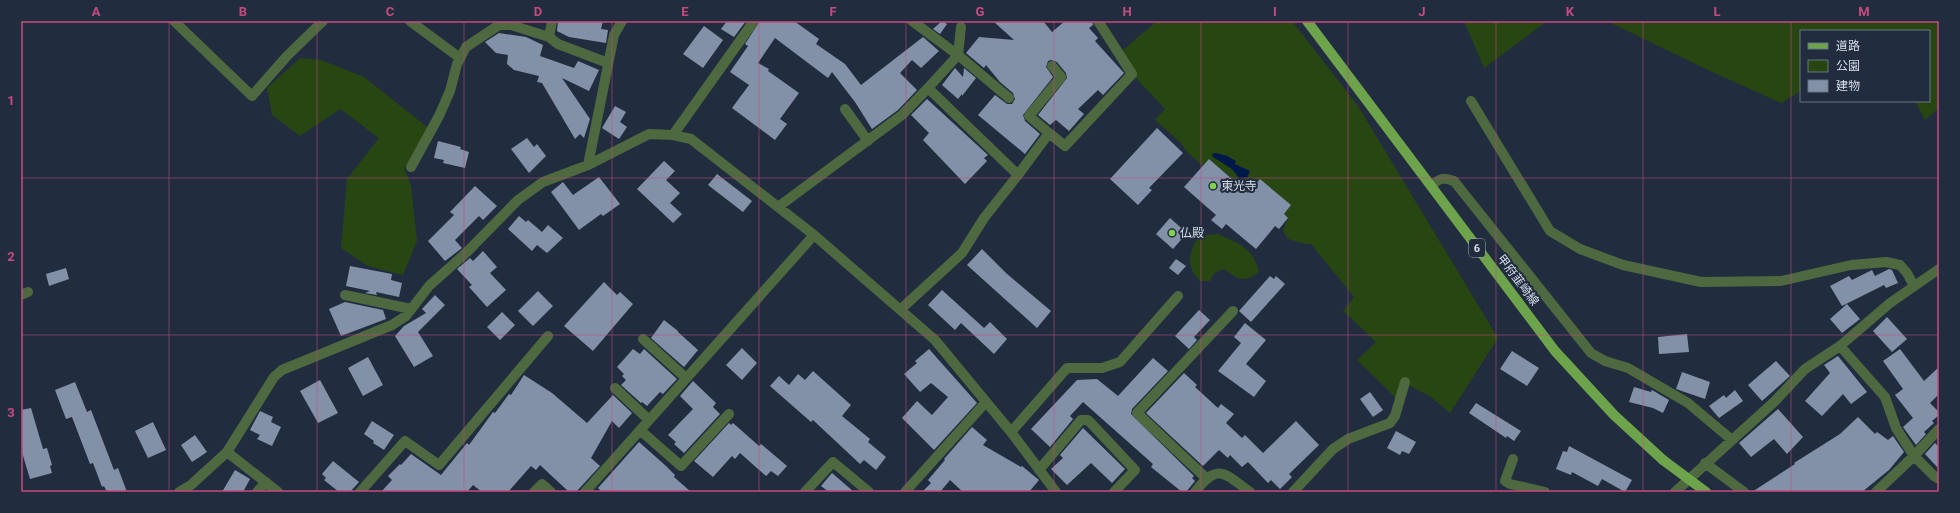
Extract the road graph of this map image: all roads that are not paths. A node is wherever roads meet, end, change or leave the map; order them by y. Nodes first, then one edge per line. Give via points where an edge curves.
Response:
1 (174, 21) edge
2 (323, 21) edge
3 (410, 21) edge
4 (552, 21) edge
5 (622, 21) edge
6 (754, 21) edge
7 (912, 21) edge
8 (1098, 21) edge
9 (1307, 21) edge
10 (961, 27) dead end
11 (549, 37) junction
12 (958, 55) junction
13 (460, 58) junction
14 (608, 63) junction
15 (1052, 66) dead end
16 (928, 88) junction
17 (1009, 98) dead end
18 (1471, 101) dead end
19 (845, 109) dead end
20 (1049, 133) junction
21 (673, 135) junction
22 (868, 141) junction
23 (588, 165) junction
24 (411, 167) dead end
25 (1018, 175) junction
26 (1431, 186) junction
27 (778, 207) junction
28 (814, 235) junction
29 (1939, 269) edge
30 (1914, 286) junction
31 (344, 295) dead end
32 (1178, 296) dead end
33 (411, 309) junction
34 (900, 309) junction
35 (1233, 311) dead end
36 (548, 336) dead end
37 (642, 339) dead end
38 (1840, 346) junction
39 (686, 378) junction
40 (1405, 382) dead end
41 (615, 388) dead end
42 (986, 402) junction
43 (729, 414) dead end
44 (649, 420) junction
45 (640, 430) junction
46 (1011, 432) junction
47 (1938, 432) edge
48 (1732, 440) junction
49 (227, 452) junction
50 (1914, 456) junction
51 (1513, 459) dead end
52 (1705, 463) junction
53 (1039, 470) junction
54 (1206, 478) junction
55 (1939, 479) edge
56 (266, 482) junction
57 (179, 492) edge
58 (257, 492) edge
59 (278, 492) edge
60 (360, 492) edge
61 (534, 492) edge
62 (551, 492) edge
63 (585, 492) edge
64 (805, 492) edge
65 (869, 492) edge
66 (906, 492) edge
67 (1056, 492) edge
68 (1114, 492) edge
69 (1195, 492) edge
70 (1250, 492) edge
71 (1293, 492) edge
72 (1545, 492) edge
73 (1675, 492) edge
74 (1706, 492) edge
75 (1744, 492) edge
76 (1876, 492) edge

1 - 2 street via 252,96 287,56
3 - 13 street
4 - 11 street
5 - 14 street via 614,35
6 - 21 street
7 - 12 street
8 - 20 street via 1132,74 1065,146
9 - 26 main road, 甲府韮崎線 / 6
10 - 12 street
11 - 13 street via 511,25 499,25 466,47
11 - 14 street via 558,44
12 - 16 street
12 - 17 street
13 - 24 street via 439,116
14 - 23 street
15 - 20 street via 1061,77 1029,116
16 - 22 street via 902,115
16 - 25 street
18 - 30 street via 1550,231 1580,248 1623,265 1701,282 1781,281 1851,265 1886,262 1900,265
19 - 22 street
20 - 25 street
21 - 23 street via 649,134
21 - 27 street via 691,139
22 - 27 street
23 - 33 street via 543,182 518,200 429,286
25 - 34 street via 984,218 962,253
26 - 48 street via 1440,178 1445,177 1454,181 1591,353 1605,361 1628,368 1688,404
26 - 74 main road, 甲府韮崎線 / 6, bridge via 1555,351 1614,415 1663,460
27 - 28 street
28 - 34 street
28 - 39 street
29 - 30 street
30 - 38 street
31 - 33 street
32 - 46 street via 1120,362 1102,368 1067,368
33 - 49 street via 406,316 392,325 282,370 274,377
34 - 42 street via 935,340
35 - 54 street via 1137,413
36 - 60 street via 439,465 405,441
37 - 39 street
38 - 48 street via 1805,369 1775,401
38 - 50 street via 1884,397 1896,428
39 - 44 street
40 - 71 street via 1395,416 1390,423 1348,439 1333,449
41 - 44 street
42 - 46 street
42 - 66 street
43 - 45 street via 681,466
44 - 45 street
45 - 63 street
46 - 53 street
47 - 50 street
48 - 52 street
49 - 56 street
49 - 57 street
50 - 55 street
50 - 76 street
51 - 72 street via 1505,481
52 - 73 street
52 - 75 street
53 - 67 street
53 - 68 street via 1081,420 1088,420 1134,470
54 - 69 street
54 - 70 street via 1215,474 1225,474
56 - 58 street
56 - 59 street
61 - 62 street via 542,484
64 - 65 street via 833,462

